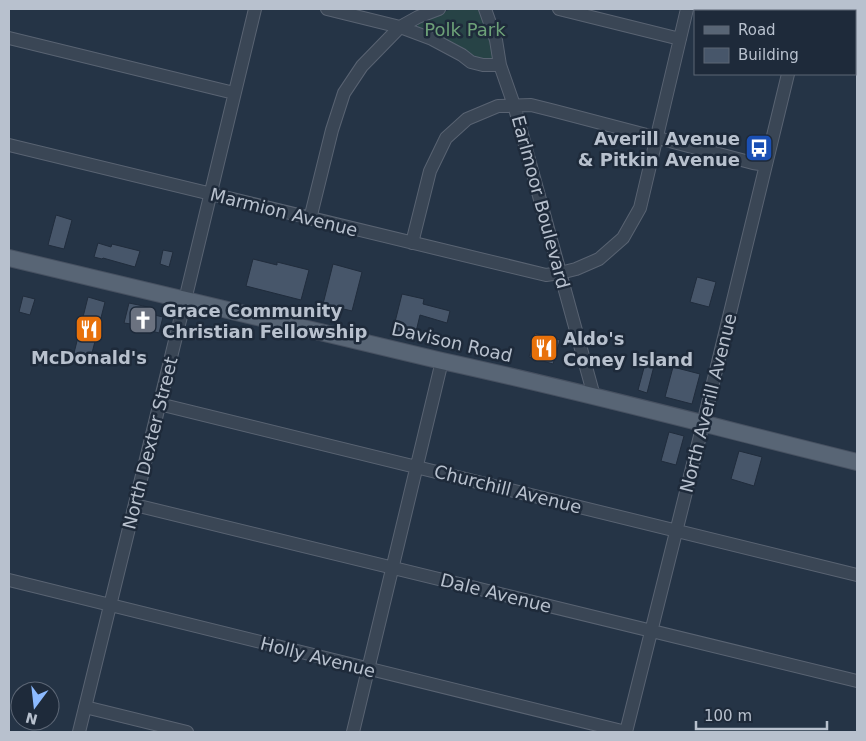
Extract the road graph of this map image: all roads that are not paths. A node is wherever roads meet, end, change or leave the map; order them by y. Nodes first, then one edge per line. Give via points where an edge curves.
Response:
1 (255, 9) edge
2 (327, 9) edge
3 (439, 9) edge
4 (485, 9) edge
5 (559, 9) edge
6 (687, 9) edge
7 (400, 27) junction
8 (9, 38) edge
9 (680, 39) junction
10 (500, 65) junction
11 (788, 75) edge
12 (234, 93) junction
13 (514, 105) junction
14 (658, 138) junction
15 (9, 145) edge
16 (766, 165) junction
17 (211, 194) junction
18 (310, 219) junction
19 (412, 244) junction
20 (9, 258) edge
21 (560, 273) junction
22 (185, 300) junction
23 (442, 361) junction
24 (594, 396) junction
25 (159, 404) junction
26 (703, 424) junction
27 (857, 462) edge
28 (417, 466) junction
29 (135, 505) junction
30 (676, 530) junction
31 (393, 567) junction
32 (857, 575) edge
33 (9, 580) edge
34 (110, 606) junction
35 (652, 631) junction
36 (369, 669) junction
37 (857, 681) edge
38 (85, 707) junction
39 (79, 732) edge
40 (187, 732) edge
41 (353, 732) edge
42 (626, 732) edge

1 - 12 street, North Dexter Street
2 - 7 street
3 - 7 street
4 - 10 street, Earlmoor Boulevard via 496,40
5 - 9 street
6 - 9 street, Marmion Avenue
7 - 10 street via 432,39 472,62
7 - 18 street via 362,66 344,93
8 - 12 street
9 - 14 street, Marmion Avenue
10 - 13 street, Earlmoor Boulevard
11 - 16 street, North Averill Avenue
12 - 17 street, North Dexter Street
13 - 14 street via 555,110
13 - 19 street via 498,106 467,119 446,138 430,171
13 - 21 street, Earlmoor Boulevard
14 - 16 street
14 - 21 street, Marmion Avenue via 640,208 623,238 599,259
15 - 17 street, Marmion Avenue
16 - 26 street, North Averill Avenue
17 - 18 street, Marmion Avenue
17 - 22 street, North Dexter Street
18 - 19 street, Marmion Avenue
19 - 21 street, Marmion Avenue via 546,275
20 - 22 main road, Davison Road
21 - 24 street, Earlmoor Boulevard
22 - 23 main road, Davison Road
22 - 25 street, North Dexter Street
23 - 24 main road, Davison Road
23 - 28 street
24 - 26 main road, Davison Road
25 - 28 street, Churchill Avenue
25 - 29 street, North Dexter Street
26 - 27 main road, Davison Road
26 - 30 street, North Averill Avenue
28 - 30 street, Churchill Avenue
28 - 31 street
29 - 31 street, Dale Avenue
29 - 34 street, North Dexter Street
30 - 32 street, Churchill Avenue
30 - 35 street, North Averill Avenue
31 - 35 street, Dale Avenue
31 - 36 street
33 - 34 street, Holly Avenue
34 - 36 street, Holly Avenue
34 - 38 street, North Dexter Street
35 - 37 street, Dale Avenue
35 - 42 street, North Averill Avenue
36 - 41 street
36 - 42 street, Holly Avenue
38 - 39 street, North Dexter Street
38 - 40 street

